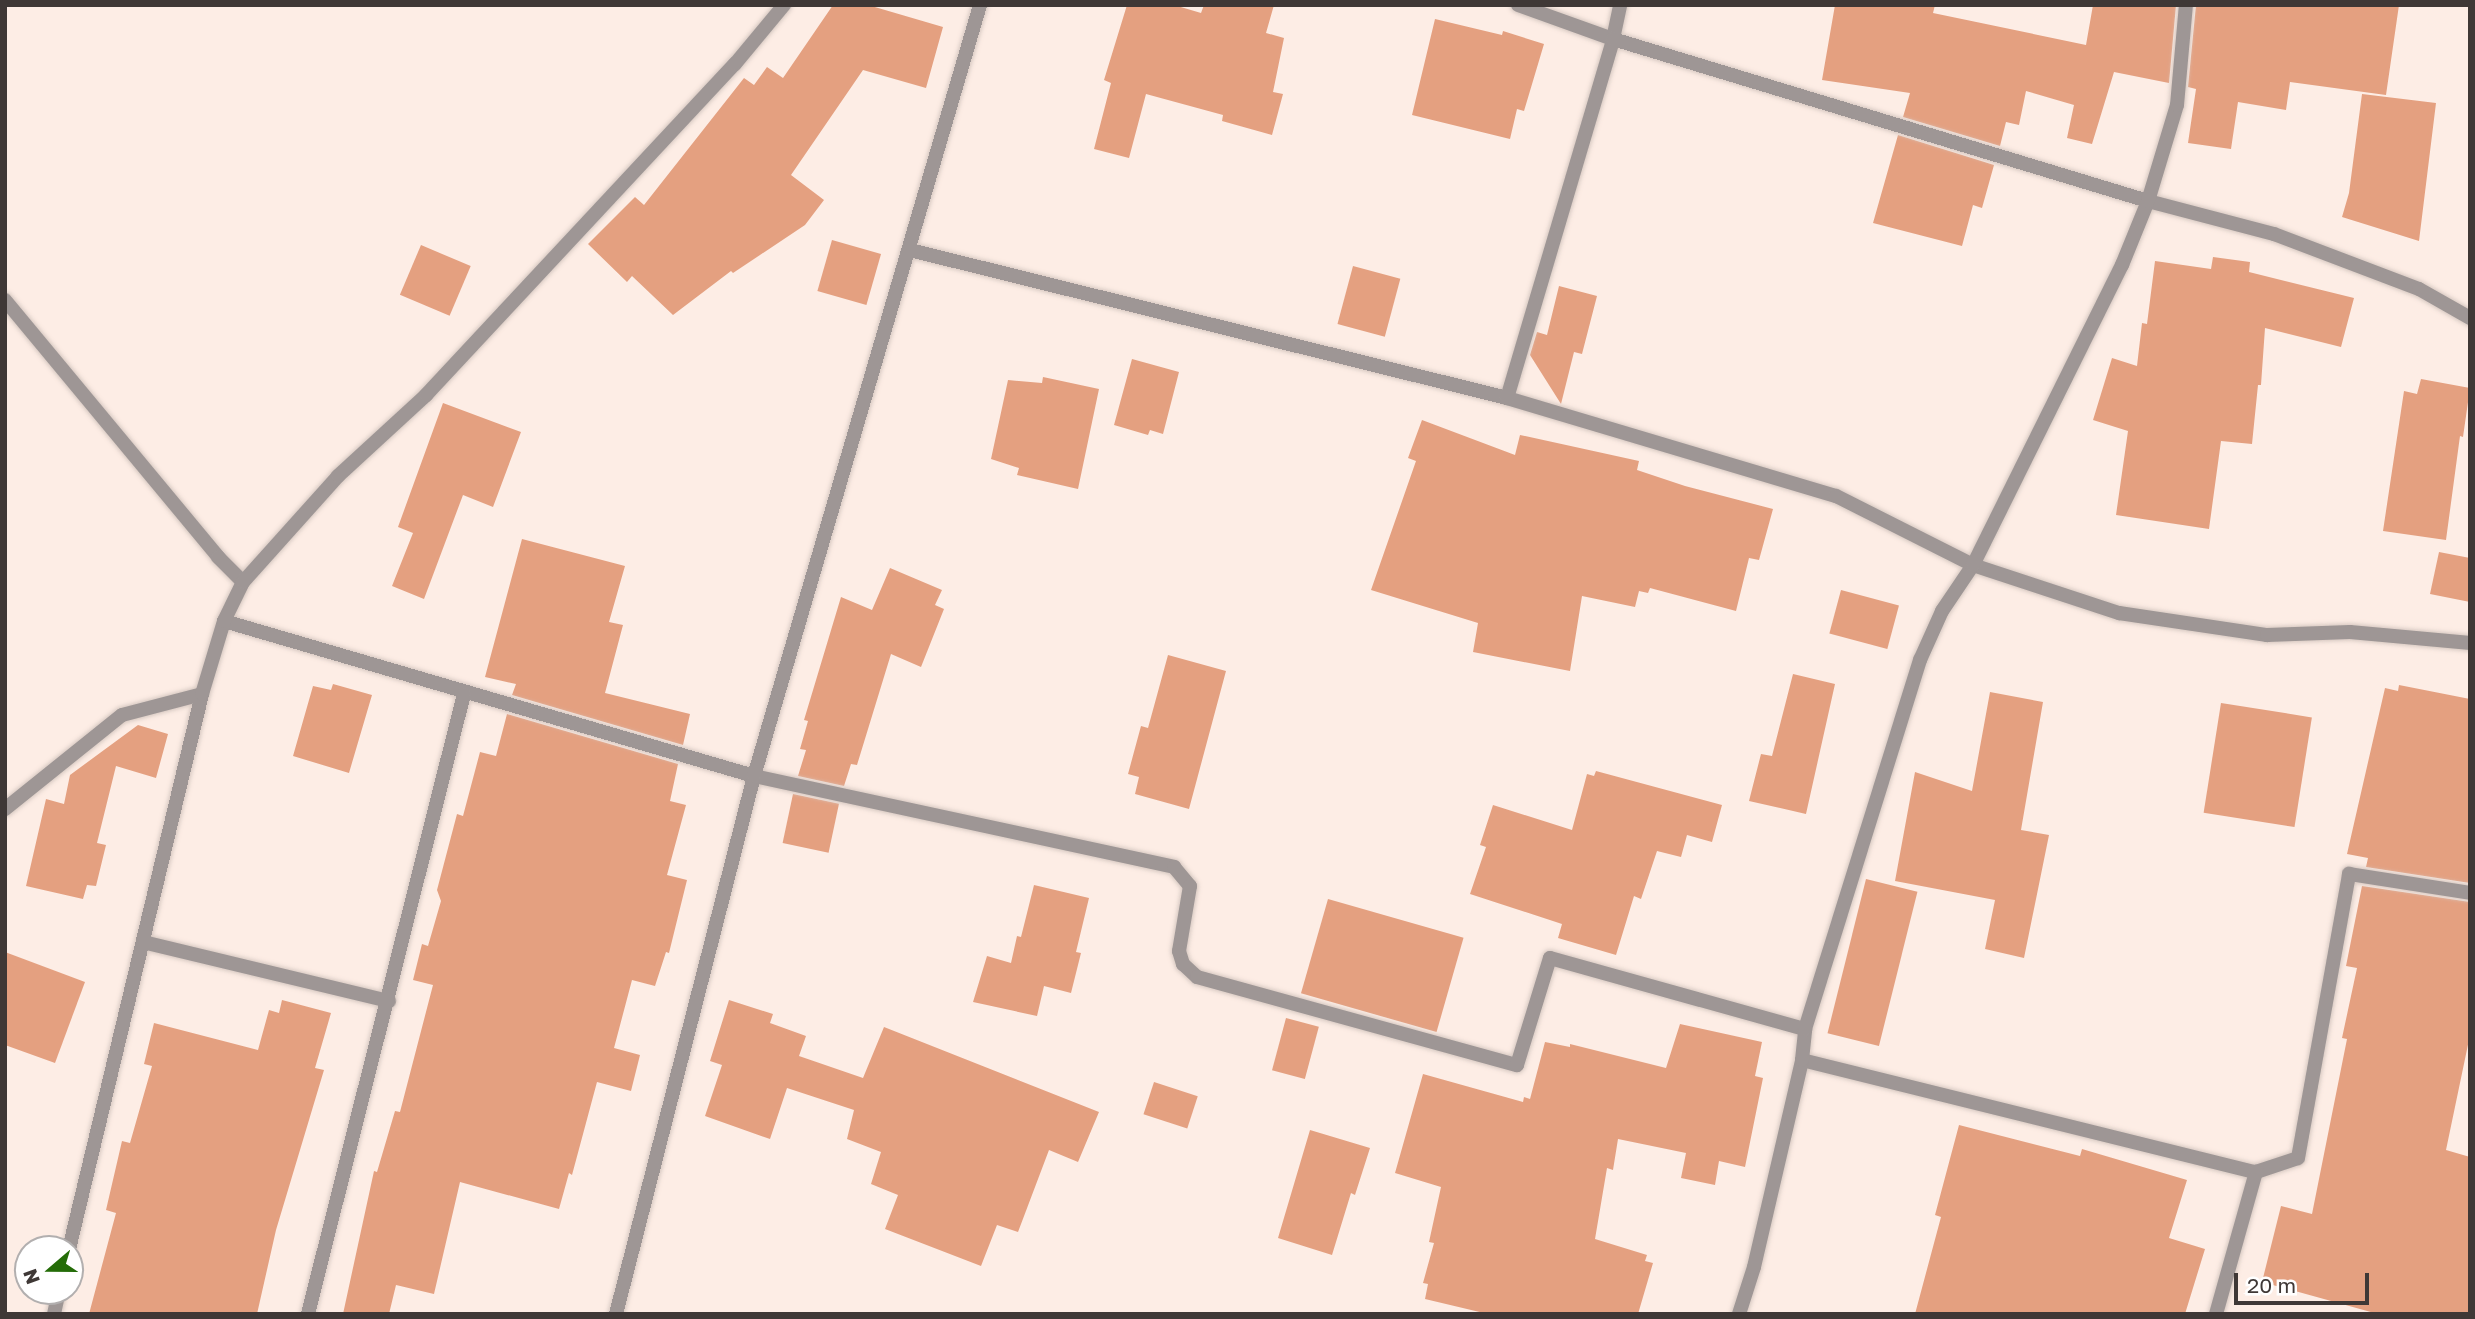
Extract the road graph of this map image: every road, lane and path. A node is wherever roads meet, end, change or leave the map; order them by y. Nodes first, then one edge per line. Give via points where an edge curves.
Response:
1 (784, 5) edge
2 (981, 5) edge
3 (1518, 5) edge
4 (1620, 5) edge
5 (2186, 5) edge
6 (1613, 39) junction
7 (2148, 201) junction
8 (911, 250) junction
9 (5, 300) edge
10 (2470, 318) edge
11 (1507, 398) junction
12 (1973, 565) junction
13 (243, 582) junction
14 (224, 621) junction
15 (2470, 643) edge
16 (202, 694) junction
17 (464, 694) junction
18 (754, 776) junction
19 (5, 809) edge
20 (2470, 892) edge
21 (144, 942) junction
22 (389, 1001) junction
23 (1805, 1029) junction
24 (1802, 1060) junction
25 (2256, 1172) junction
26 (72, 1235) edge
27 (309, 1314) edge
28 (616, 1314) edge
29 (1740, 1314) edge
30 (2216, 1314) edge

1 - 13 street via 735,64 436,385 338,477
2 - 8 street
3 - 6 street
4 - 6 street
5 - 7 street via 2177,105
6 - 7 street
6 - 11 street
7 - 10 street via 2274,234 2418,289
7 - 12 street via 2122,265
8 - 11 street
8 - 18 street
9 - 13 street
11 - 12 street via 1836,496
12 - 15 street via 2119,613 2267,635 2350,632
12 - 23 street via 1942,611 1920,660
13 - 14 street
14 - 16 street
14 - 17 street
16 - 19 street via 122,715
16 - 21 street
17 - 18 street
17 - 22 street
18 - 23 street via 1174,867 1190,886 1179,951 1182,964 1197,977 1517,1065 1550,958
18 - 28 street
20 - 25 street via 2349,874 2298,1158
21 - 22 street
21 - 26 street
22 - 27 street
23 - 24 street
24 - 25 street
24 - 29 street
25 - 30 street

